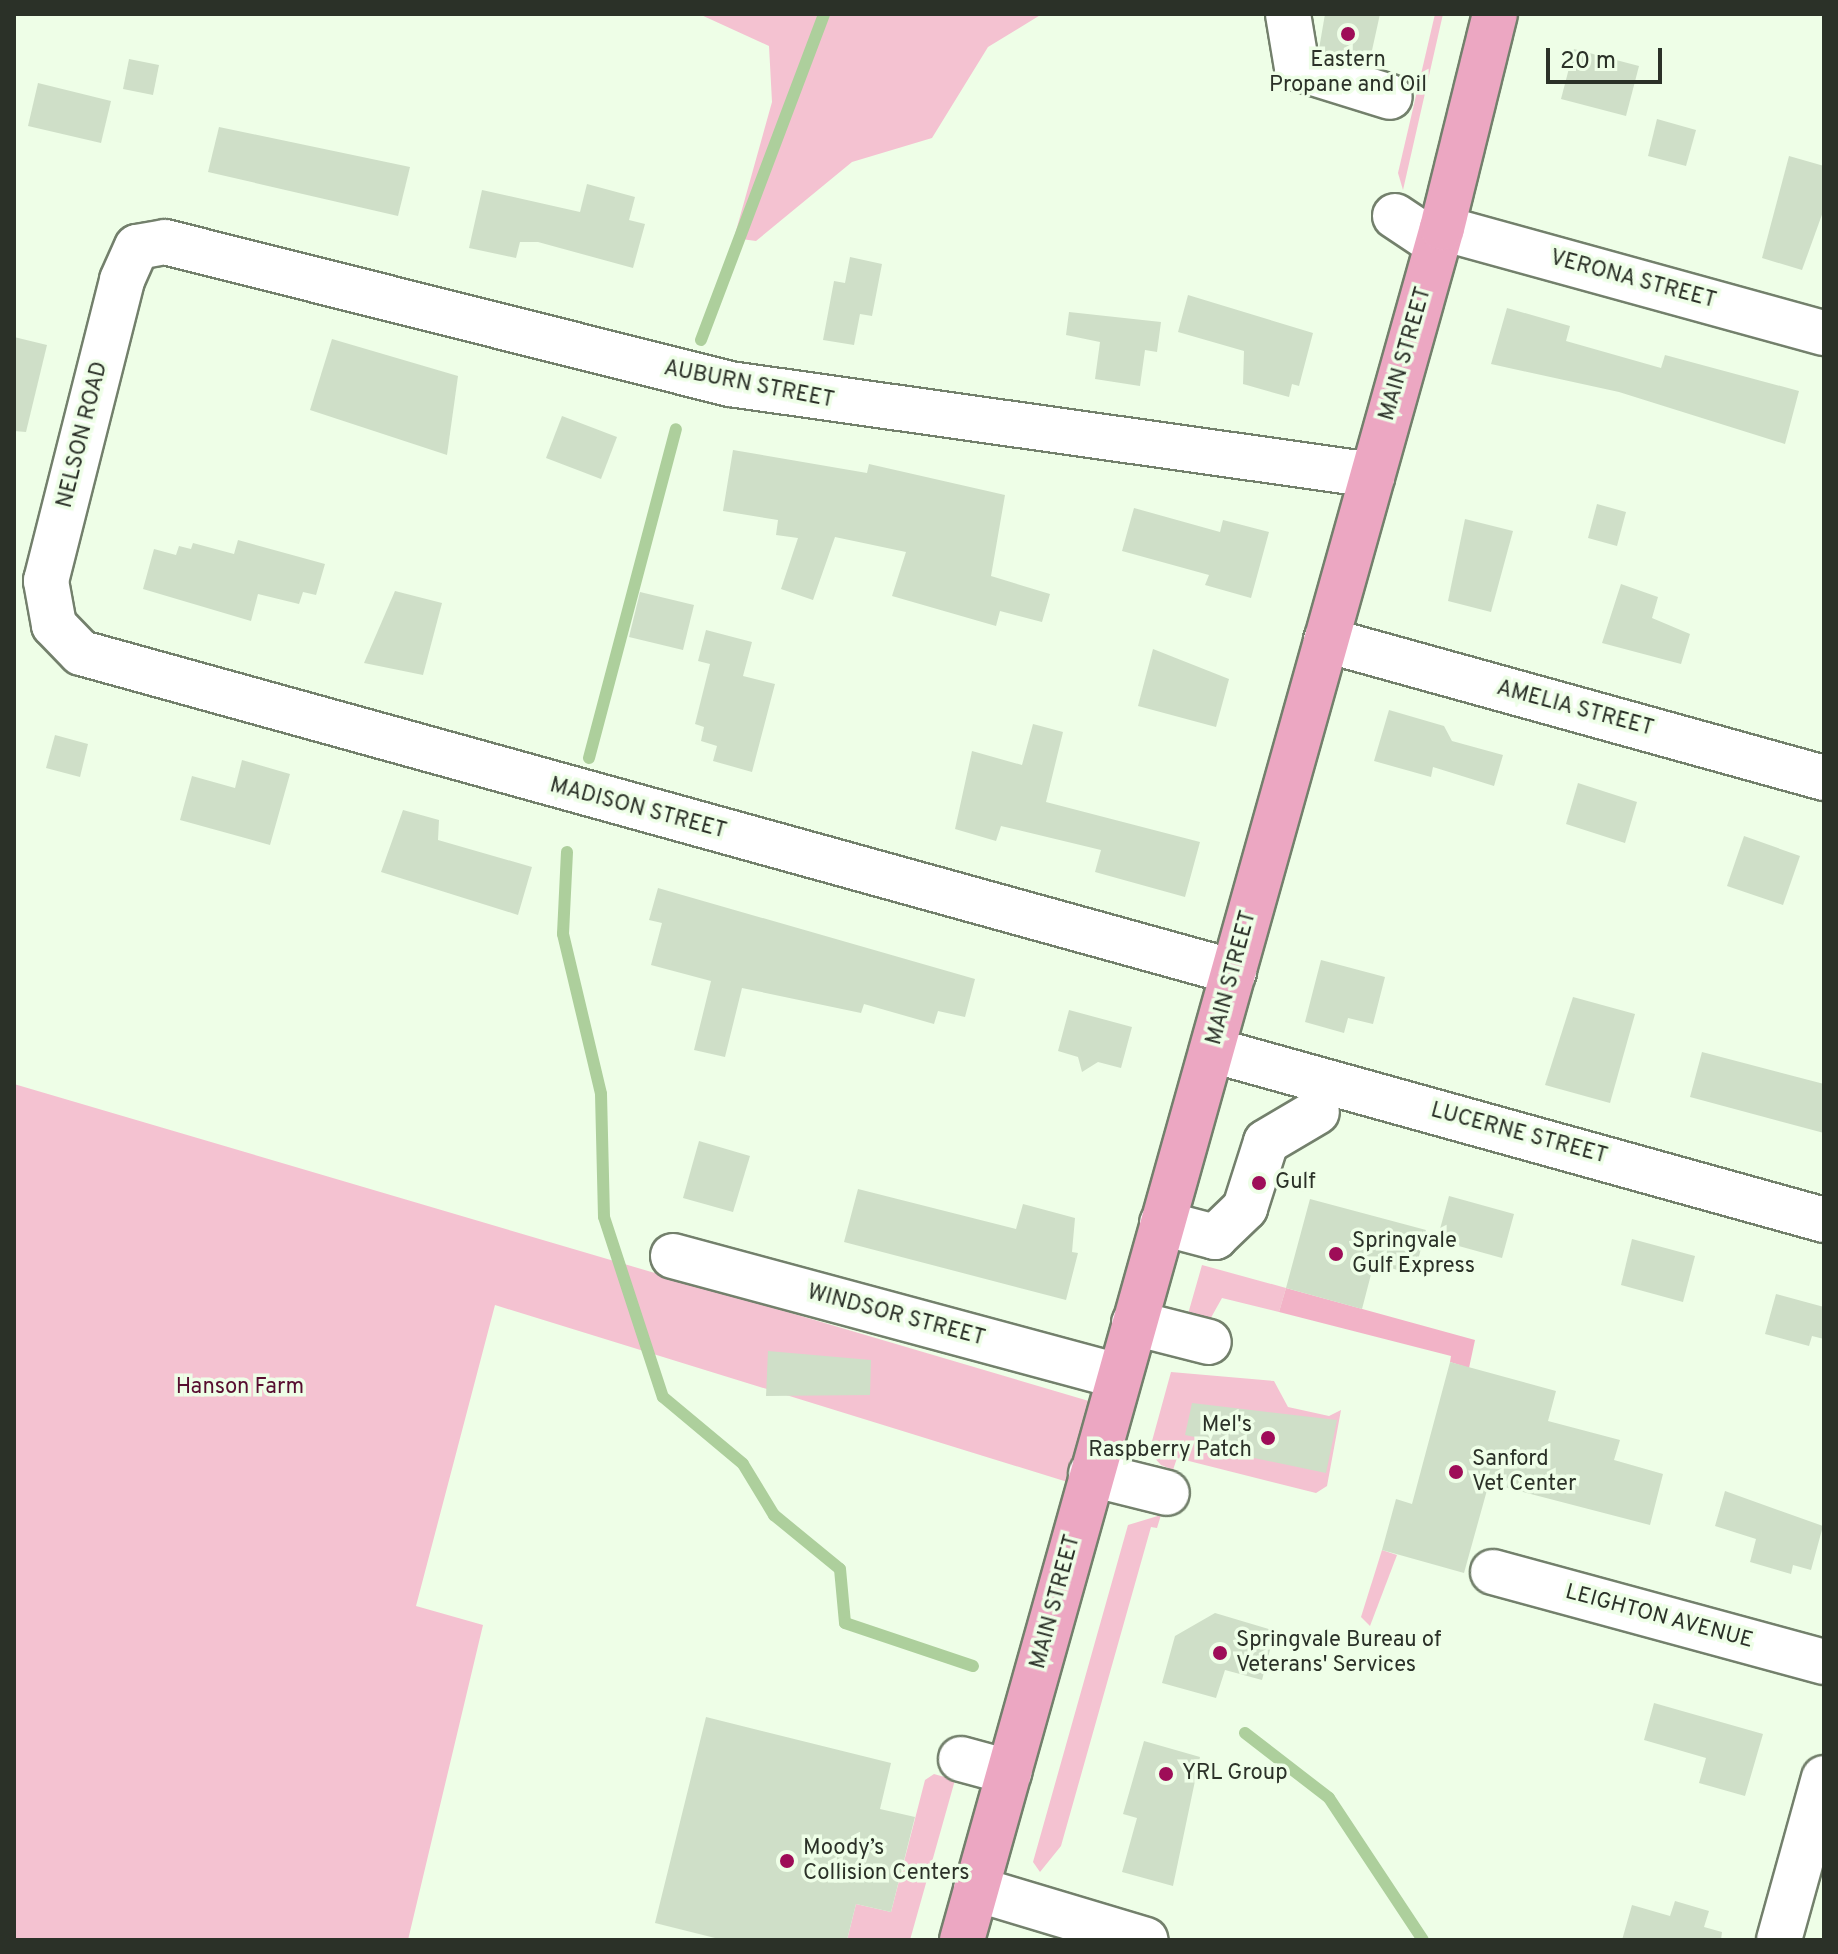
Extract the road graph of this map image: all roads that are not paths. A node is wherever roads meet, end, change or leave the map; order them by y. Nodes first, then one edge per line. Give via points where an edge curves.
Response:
1 (1288, 14) edge
2 (1495, 14) edge
3 (1390, 97) dead end
4 (1395, 216) dead end
5 (1439, 236) junction
6 (137, 247) joint
7 (1824, 333) edge
8 (1373, 475) junction
9 (54, 625) joint
10 (1326, 640) junction
11 (1824, 778) edge
12 (1234, 972) junction
13 (1212, 1050) junction
14 (1322, 1096) junction
15 (1824, 1220) edge
16 (1162, 1223) junction
17 (1221, 1239) dead end
18 (673, 1256) dead end
19 (1134, 1323) junction
20 (1209, 1342) dead end
21 (1118, 1376) junction
22 (1091, 1474) junction
23 (1167, 1493) dead end
24 (1493, 1572) dead end
25 (1824, 1662) edge
26 (961, 1759) dead end
27 (1009, 1772) junction
28 (1824, 1778) edge
29 (976, 1889) junction
30 (962, 1940) edge
31 (1146, 1940) edge
32 (1779, 1940) edge

1 - 3 street via 1297,68
2 - 5 main road, MAIN STREET
4 - 5 street, VERONA STREET
5 - 7 street, VERONA STREET via 1588,258
5 - 8 main road, MAIN STREET
6 - 8 street, AUBURN STREET via 152,241 181,245 730,384
6 - 9 street, NELSON ROAD via 122,280 46,581
8 - 10 main road, MAIN STREET
9 - 12 street, MADISON STREET via 97,661
10 - 11 street, AMELIA STREET
10 - 12 main road, MAIN STREET
12 - 13 main road, MAIN STREET
13 - 14 street, LUCERNE STREET
13 - 16 main road, MAIN STREET
14 - 15 street, LUCERNE STREET
14 - 16 street via 1266,1142 1245,1208 1215,1237
14 - 17 street via 1273,1156 1252,1219
16 - 19 main road, MAIN STREET
18 - 21 street, WINDSOR STREET
19 - 20 street
19 - 21 main road, MAIN STREET
21 - 22 main road, MAIN STREET
22 - 23 street
22 - 27 main road, MAIN STREET
24 - 25 street, LEIGHTON AVENUE
26 - 27 street
27 - 29 main road, MAIN STREET
28 - 32 street
29 - 30 main road, MAIN STREET
29 - 31 street via 1069,1904

